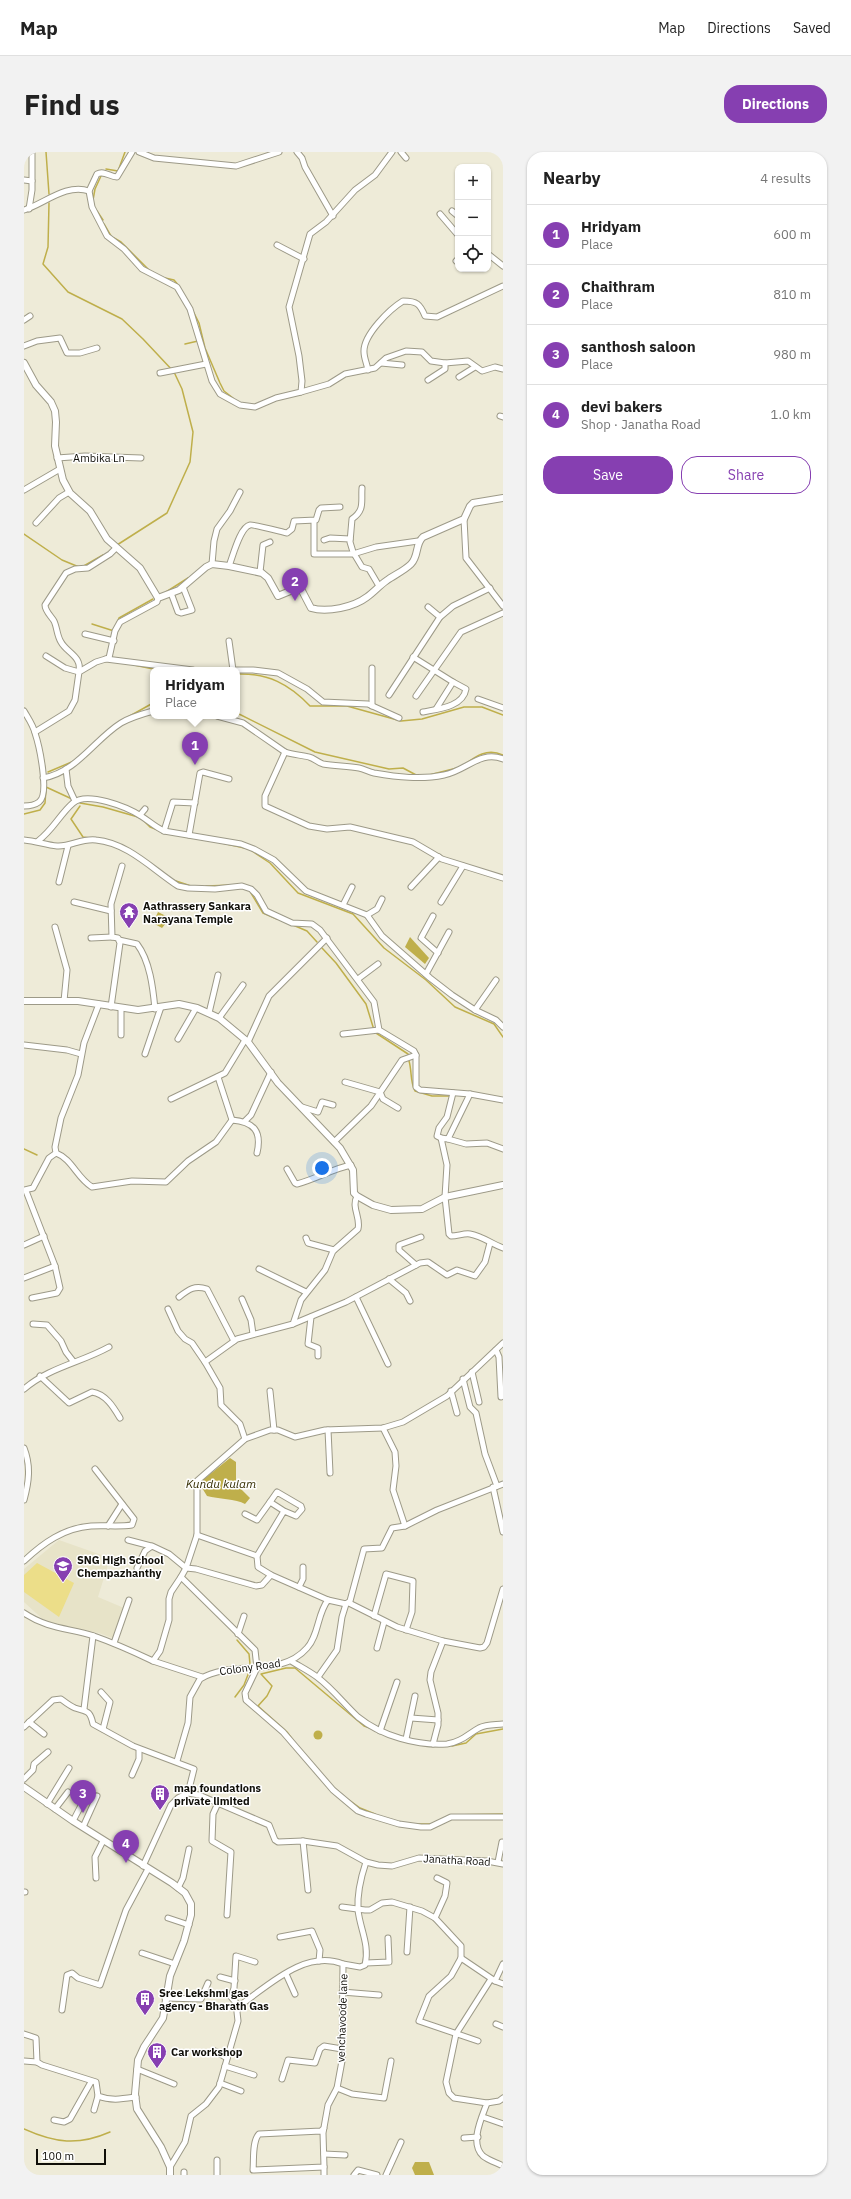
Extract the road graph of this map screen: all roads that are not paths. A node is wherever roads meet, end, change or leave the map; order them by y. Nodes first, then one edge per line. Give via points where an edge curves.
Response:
1 (32, 152) edge
2 (132, 152) edge
3 (139, 152) edge
4 (279, 152) edge
5 (297, 152) edge
6 (392, 152) edge
7 (401, 152) edge
8 (406, 158) dead end
9 (24, 180) edge
10 (32, 181) junction
11 (89, 191) junction
12 (26, 210) edge
13 (452, 211) dead end
14 (440, 214) dead end
15 (455, 214) edge
16 (333, 216) junction
17 (455, 232) edge
18 (277, 245) dead end
19 (491, 256) edge
20 (304, 259) junction
21 (503, 266) edge
22 (503, 286) edge
23 (30, 316) dead end
24 (24, 320) edge
25 (24, 346) edge
26 (97, 348) dead end
27 (24, 363) edge
28 (381, 363) junction
29 (445, 363) junction
30 (206, 364) junction
31 (402, 365) dead end
32 (475, 367) junction
33 (368, 370) junction
34 (503, 370) edge
35 (160, 373) dead end
36 (459, 377) dead end
37 (428, 380) dead end
38 (301, 391) junction
39 (57, 458) junction
40 (141, 458) dead end
41 (60, 469) junction
42 (362, 488) dead end
43 (24, 490) edge
44 (69, 492) junction
45 (240, 492) dead end
46 (503, 498) edge
47 (340, 507) dead end
48 (464, 519) junction
49 (314, 521) junction
50 (36, 523) dead end
51 (350, 539) junction
52 (324, 540) dead end
53 (418, 541) junction
54 (270, 542) dead end
55 (114, 546) junction
56 (354, 554) junction
57 (212, 564) junction
58 (229, 566) junction
59 (260, 572) junction
60 (379, 586) junction
61 (183, 587) junction
62 (490, 588) junction
63 (171, 593) junction
64 (158, 598) junction
65 (503, 606) edge
66 (428, 607) dead end
67 (503, 613) edge
68 (440, 617) junction
69 (85, 634) dead end
70 (113, 641) junction
71 (229, 641) dead end
72 (46, 656) dead end
73 (413, 657) junction
74 (106, 659) junction
75 (169, 667) edge
76 (233, 667) edge
77 (372, 668) dead end
78 (240, 670) edge
79 (433, 670) junction
80 (78, 672) junction
81 (453, 682) junction
82 (389, 695) dead end
83 (416, 696) dead end
84 (478, 699) dead end
85 (372, 706) junction
86 (503, 708) edge
87 (436, 709) junction
88 (24, 711) edge
89 (150, 712) edge
90 (423, 712) dead end
91 (26, 718) edge
92 (399, 718) dead end
93 (229, 719) edge
94 (37, 732) junction
95 (286, 752) junction
96 (503, 759) edge
97 (66, 769) junction
98 (45, 778) junction
99 (229, 780) dead end
100 (75, 801) junction
101 (195, 802) junction
102 (24, 806) edge
103 (145, 809) dead end
104 (140, 815) junction
105 (164, 831) junction
106 (189, 835) junction
107 (24, 840) edge
108 (38, 841) junction
109 (68, 846) junction
110 (439, 857) junction
111 (122, 866) dead end
112 (463, 866) junction
113 (503, 878) edge
114 (59, 882) dead end
115 (411, 886) dead end
116 (352, 888) dead end
117 (382, 899) dead end
118 (74, 902) dead end
119 (441, 902) dead end
120 (343, 905) junction
121 (111, 910) junction
122 (367, 915) junction
123 (433, 916) dead end
124 (55, 927) dead end
125 (449, 932) dead end
126 (112, 937) junction
127 (91, 938) dead end
128 (327, 938) junction
129 (119, 940) junction
130 (438, 952) junction
131 (378, 964) dead end
132 (426, 974) junction
133 (218, 976) dead end
134 (358, 979) junction
135 (496, 980) dead end
136 (243, 985) dead end
137 (24, 1001) edge
138 (64, 1001) junction
139 (99, 1004) junction
140 (111, 1007) junction
141 (158, 1008) junction
142 (196, 1008) junction
143 (121, 1009) junction
144 (475, 1010) junction
145 (209, 1013) junction
146 (219, 1018) junction
147 (502, 1024) edge
148 (379, 1030) junction
149 (343, 1034) dead end
150 (121, 1035) dead end
151 (178, 1039) dead end
152 (247, 1041) junction
153 (24, 1045) edge
154 (81, 1054) junction
155 (145, 1054) dead end
156 (416, 1055) junction
157 (271, 1072) junction
158 (218, 1077) junction
159 (345, 1082) dead end
160 (380, 1092) junction
161 (453, 1093) junction
162 (470, 1094) junction
163 (171, 1099) dead end
164 (503, 1100) edge
165 (333, 1105) dead end
166 (450, 1106) junction
167 (302, 1107) junction
168 (398, 1108) dead end
169 (458, 1116) junction
170 (232, 1120) junction
171 (245, 1121) junction
172 (441, 1138) junction
173 (448, 1139) junction
174 (334, 1142) junction
175 (503, 1149) edge
176 (56, 1153) junction
177 (257, 1153) dead end
178 (351, 1165) junction
179 (288, 1169) dead end
180 (503, 1185) edge
181 (25, 1191) edge
182 (357, 1196) junction
183 (446, 1197) junction
184 (44, 1236) junction
185 (420, 1237) dead end
186 (306, 1238) dead end
187 (490, 1243) junction
188 (24, 1245) edge
189 (503, 1248) edge
190 (334, 1250) junction
191 (416, 1265) junction
192 (55, 1266) junction
193 (259, 1269) dead end
194 (24, 1278) edge
195 (389, 1279) junction
196 (306, 1292) junction
197 (179, 1297) dead end
198 (356, 1297) junction
199 (32, 1298) dead end
200 (242, 1298) dead end
201 (410, 1301) dead end
202 (168, 1309) dead end
203 (311, 1317) junction
204 (32, 1324) dead end
205 (293, 1324) junction
206 (254, 1334) junction
207 (234, 1341) junction
208 (503, 1343) edge
209 (109, 1347) dead end
210 (496, 1350) junction
211 (318, 1356) dead end
212 (73, 1361) junction
213 (205, 1362) junction
214 (388, 1364) dead end
215 (472, 1372) junction
216 (40, 1376) junction
217 (463, 1379) junction
218 (24, 1389) edge
219 (270, 1391) dead end
220 (451, 1391) junction
221 (501, 1397) dead end
222 (479, 1402) dead end
223 (457, 1413) dead end
224 (120, 1418) dead end
225 (383, 1428) junction
226 (274, 1430) junction
227 (328, 1430) junction
228 (245, 1439) junction
229 (24, 1448) edge
230 (95, 1468) dead end
231 (330, 1473) dead end
232 (503, 1484) edge
233 (495, 1487) junction
234 (24, 1500) edge
235 (270, 1502) junction
236 (122, 1504) junction
237 (284, 1511) junction
238 (245, 1514) dead end
239 (108, 1526) junction
240 (405, 1526) junction
241 (503, 1532) edge
242 (197, 1535) junction
243 (128, 1540) dead end
244 (152, 1546) junction
245 (257, 1556) junction
246 (24, 1561) edge
247 (303, 1567) dead end
248 (137, 1568) dead end
249 (186, 1568) junction
250 (271, 1575) junction
251 (181, 1577) junction
252 (299, 1587) junction
253 (503, 1591) edge
254 (129, 1600) dead end
255 (328, 1600) junction
256 (347, 1604) junction
257 (24, 1613) edge
258 (244, 1616) dead end
259 (374, 1616) junction
260 (384, 1622) junction
261 (406, 1630) junction
262 (238, 1634) junction
263 (93, 1636) junction
264 (443, 1641) junction
265 (114, 1643) junction
266 (377, 1648) dead end
267 (153, 1661) junction
268 (291, 1661) junction
269 (257, 1668) junction
270 (202, 1677) junction
271 (318, 1677) junction
272 (397, 1682) dead end
273 (101, 1692) dead end
274 (415, 1696) dead end
275 (84, 1709) junction
276 (411, 1718) junction
277 (438, 1720) junction
278 (29, 1722) junction
279 (503, 1724) edge
280 (24, 1727) edge
281 (103, 1729) junction
282 (380, 1731) junction
283 (44, 1734) dead end
284 (406, 1739) junction
285 (433, 1744) junction
286 (139, 1748) junction
287 (48, 1752) dead end
288 (177, 1761) junction
289 (69, 1768) dead end
290 (132, 1775) dead end
291 (24, 1779) edge
292 (24, 1787) edge
293 (68, 1792) dead end
294 (188, 1793) junction
295 (86, 1796) dead end
296 (97, 1796) dead end
297 (218, 1803) junction
298 (47, 1804) junction
299 (55, 1809) junction
300 (503, 1817) edge
301 (73, 1821) junction
302 (83, 1827) junction
303 (103, 1841) junction
304 (303, 1841) junction
305 (502, 1842) edge
306 (189, 1849) dead end
307 (366, 1862) junction
308 (501, 1863) edge
309 (146, 1868) junction
310 (96, 1878) dead end
311 (437, 1878) dead end
312 (178, 1888) junction
313 (308, 1890) dead end
314 (342, 1907) dead end
315 (410, 1907) junction
316 (358, 1911) junction
317 (227, 1915) dead end
318 (168, 1918) dead end
319 (435, 1918) junction
320 (189, 1925) junction
321 (280, 1937) dead end
322 (388, 1938) dead end
323 (407, 1952) dead end
324 (142, 1953) dead end
325 (461, 1958) junction
326 (319, 1961) junction
327 (255, 1962) dead end
328 (366, 1963) junction
329 (175, 1964) junction
330 (343, 1964) junction
331 (503, 1964) edge
332 (286, 1974) junction
333 (220, 1977) dead end
334 (493, 1980) junction
335 (234, 1981) junction
336 (208, 1983) dead end
337 (503, 1984) edge
338 (342, 1992) junction
339 (295, 1994) dead end
340 (379, 1995) dead end
341 (165, 1998) junction
342 (239, 2006) junction
343 (62, 2010) dead end
344 (496, 2024) dead end
345 (503, 2027) edge
346 (24, 2034) edge
347 (456, 2034) junction
348 (478, 2041) dead end
349 (342, 2049) junction
350 (215, 2051) dead end
351 (227, 2058) junction
352 (24, 2061) edge
353 (391, 2061) dead end
354 (37, 2062) junction
355 (225, 2066) junction
356 (137, 2069) junction
357 (254, 2075) dead end
358 (282, 2079) dead end
359 (91, 2082) junction
360 (220, 2083) junction
361 (174, 2084) dead end
362 (337, 2088) junction
363 (240, 2091) dead end
364 (98, 2096) junction
365 (136, 2097) junction
366 (503, 2098) edge
367 (487, 2103) junction
368 (94, 2110) dead end
369 (483, 2117) junction
370 (54, 2120) dead end
371 (503, 2124) edge
372 (324, 2128) junction
373 (478, 2137) junction
374 (464, 2138) dead end
375 (401, 2142) dead end
376 (324, 2154) junction
377 (345, 2155) dead end
378 (217, 2160) dead end
379 (503, 2166) edge
380 (170, 2167) junction
381 (324, 2167) junction
382 (253, 2172) edge
383 (170, 2175) edge
384 (217, 2175) edge
385 (324, 2175) edge
386 (354, 2175) edge
387 (377, 2175) edge
388 (386, 2175) edge

1 - 10 street
2 - 11 street via 117,177 99,172
3 - 4 street via 154,158 236,166
5 - 16 street
6 - 16 street via 375,175 355,190
7 - 8 street
9 - 10 street
10 - 12 street
11 - 12 street via 70,190
11 - 30 street via 92,207 107,236 142,268 177,287 190,309
13 - 15 street
14 - 17 street
16 - 20 street via 310,234
18 - 20 street
19 - 21 street
20 - 38 street via 298,270 290,307 299,356
22 - 33 street via 493,293 437,317 425,316 416,301 403,301 384,316 369,337 364,351
23 - 24 street
25 - 26 street via 60,338 67,353 80,353
27 - 39 main road via 55,412
28 - 29 street via 386,358 411,351 422,352 431,361
28 - 31 street
28 - 33 street
29 - 32 street via 468,361
29 - 37 street via 446,369
30 - 35 street
30 - 38 street via 220,394 240,405 255,407
32 - 34 street via 482,371 495,367
32 - 36 street
33 - 38 street via 345,374 329,384
39 - 40 street, Ambika Ln
39 - 41 main road
41 - 43 street
41 - 44 main road
42 - 51 street via 361,510 359,515 352,519
44 - 50 street via 59,498
44 - 55 main road via 90,510
45 - 57 street via 217,529
46 - 48 main road via 474,503
47 - 49 street via 321,508
48 - 53 main road via 426,534
48 - 62 street via 466,558
49 - 56 street via 314,554
49 - 58 street via 294,521 292,529 287,534 249,525 242,530
51 - 52 street
51 - 56 street
53 - 56 street via 376,547
53 - 60 main road via 412,563
54 - 59 street via 263,545
55 - 64 main road via 140,568
55 - 80 street via 110,554 88,568 66,573 45,605 61,643 78,660
56 - 60 street via 362,567 369,569
57 - 58 main road
57 - 61 main road
58 - 59 main road
59 - 60 main road via 268,578 278,596 297,587 302,588 310,605 316,609 360,602
61 - 63 main road
61 - 63 street via 192,610 178,612
62 - 65 street
62 - 68 street via 453,606
63 - 64 main road
64 - 70 street via 157,602 120,622
66 - 68 street
67 - 79 street via 461,632
68 - 73 street
69 - 70 street
70 - 74 street via 111,653
71 - 76 street
72 - 80 street via 65,668
73 - 79 street
73 - 82 street
74 - 75 street
74 - 80 street
77 - 85 street
78 - 85 street via 278,673 324,702
79 - 81 street
79 - 83 street
80 - 94 street via 74,700 68,711
81 - 87 street
81 - 87 street via 466,689 465,695 458,703
84 - 86 street
85 - 92 street
87 - 90 street
88 - 91 street
89 - 97 street via 121,723 79,761
91 - 94 street
93 - 95 street via 244,723
94 - 98 street
95 - 96 street via 311,757 323,764 416,778 461,770 476,759 485,757
95 - 110 street via 265,796 265,806 309,826 326,829 350,828 406,841 424,847
97 - 98 street
97 - 100 street via 68,786
98 - 102 street via 43,798 39,803
99 - 101 street via 201,772
100 - 104 street via 80,798 96,799
100 - 108 street via 49,833
101 - 105 street via 173,802
101 - 106 street
103 - 104 street
104 - 105 street
105 - 106 street
106 - 120 street via 241,844 254,849 274,860 306,891
107 - 108 street
108 - 109 street
109 - 114 street
109 - 128 street via 95,840 109,842 126,849 178,886 215,889 242,886 251,889 266,911 292,923 312,924
110 - 112 street
110 - 115 street
111 - 121 street
112 - 113 street
112 - 119 street
116 - 120 street
117 - 122 street via 377,909
118 - 121 street
120 - 122 street
121 - 126 street
122 - 132 street via 382,936
123 - 130 street via 420,938
124 - 138 street via 68,970
125 - 130 street
126 - 127 street
126 - 129 street
128 - 134 street
128 - 152 street via 269,996
129 - 140 street
129 - 141 street via 137,944 142,951
130 - 132 street
131 - 134 street
132 - 144 street
133 - 145 street
134 - 148 street via 374,1002
135 - 144 street
136 - 146 street
137 - 138 main road
138 - 139 main road
139 - 140 main road
139 - 154 street
140 - 143 main road
141 - 142 main road via 174,1004
141 - 143 main road
141 - 155 street
142 - 145 main road
142 - 151 street
143 - 150 street
144 - 147 street
145 - 146 main road
146 - 152 main road
148 - 149 street
148 - 156 street via 411,1048
152 - 157 main road
152 - 158 street via 231,1065
153 - 154 street
154 - 176 street via 78,1075 61,1118
156 - 160 street via 402,1060
156 - 161 street via 416,1087 420,1090
157 - 167 main road via 278,1083
157 - 171 street via 252,1115
158 - 163 street
158 - 170 street
159 - 160 street
160 - 168 street via 383,1099
160 - 174 street via 371,1106
161 - 162 street
161 - 166 street
162 - 164 street
162 - 169 street
165 - 167 street via 322,1102 318,1112
166 - 169 street
166 - 172 street via 447,1117 439,1128 437,1136
167 - 174 main road
169 - 173 street
170 - 171 street
170 - 176 street via 216,1142 188,1161 166,1182 132,1182 92,1187 86,1184 65,1158
171 - 177 street via 255,1128 259,1136
172 - 173 street
172 - 183 street via 446,1166
173 - 175 street via 466,1144 487,1143
174 - 178 main road
176 - 181 street via 49,1158 33,1188
178 - 179 street via 297,1184
178 - 182 main road via 354,1170 353,1190
180 - 183 main road
181 - 184 street
182 - 183 main road via 373,1205 391,1210 422,1209
182 - 190 street via 354,1202 358,1229
183 - 187 street via 449,1234 469,1234
184 - 188 street
184 - 192 street
185 - 191 street via 399,1245 399,1250
186 - 190 street via 308,1243
187 - 189 street
187 - 191 street via 485,1262 475,1276 458,1270 446,1275 428,1262
190 - 196 street via 325,1270
191 - 195 street
192 - 194 street
192 - 199 street via 60,1288 56,1293
193 - 196 street
195 - 198 street
195 - 201 street via 406,1293
196 - 205 street
197 - 207 street via 189,1289 208,1289
198 - 203 street
198 - 214 street
200 - 206 street
202 - 213 street via 178,1331 192,1344
203 - 205 street
203 - 211 street via 308,1344 318,1348
204 - 212 street via 48,1325 62,1341
205 - 206 street
206 - 207 street
207 - 213 street
208 - 210 street
209 - 212 street
210 - 215 street
210 - 221 street via 499,1357
212 - 216 street
213 - 228 street via 220,1388 221,1405 240,1424
215 - 217 street
215 - 222 street
216 - 218 street
216 - 224 street via 68,1403 92,1392 101,1395 114,1407
217 - 220 street
217 - 233 street via 470,1407 476,1413
219 - 226 street
220 - 223 street
220 - 225 street via 434,1405 403,1422
225 - 227 street
225 - 240 street via 395,1452 393,1490
226 - 227 street via 296,1437
226 - 228 street
227 - 231 street
228 - 242 street via 198,1481
229 - 234 street via 29,1462
230 - 236 street
232 - 233 street
233 - 240 street
233 - 241 street
235 - 237 street
235 - 237 street via 277,1492 302,1507 296,1516
235 - 238 street via 257,1520
236 - 239 street
236 - 239 street via 134,1519 132,1525
237 - 245 street
239 - 246 street via 90,1526 56,1535
240 - 256 street via 392,1528 382,1548 364,1549
242 - 245 street
242 - 249 street
243 - 244 street
244 - 248 street via 144,1551
244 - 249 street via 169,1554
245 - 250 street via 258,1567
247 - 252 street via 303,1579
249 - 250 street via 256,1586 262,1585
249 - 251 street
250 - 252 street
251 - 262 street
251 - 267 street via 171,1592 169,1620 160,1651
252 - 255 street
253 - 264 street via 484,1647
254 - 265 street
255 - 256 street
255 - 268 street, Colony Road via 308,1647
256 - 259 street
256 - 271 street via 342,1616 337,1650
257 - 263 street via 62,1630
258 - 262 street
259 - 260 street
259 - 261 street via 386,1574 413,1581 412,1612
260 - 261 street
260 - 266 street
261 - 264 street
262 - 269 street via 255,1650
263 - 265 street
263 - 275 street
264 - 277 street via 430,1680
265 - 267 street
267 - 270 street
268 - 269 street, Colony Road
268 - 271 street
269 - 270 street, Colony Road via 224,1669
269 - 300 street via 245,1693 246,1700 282,1732 323,1780 358,1811 399,1824 421,1827 430,1827 451,1817
270 - 288 street via 190,1697 188,1723
271 - 282 street via 360,1718
272 - 282 street
273 - 281 street via 110,1702
274 - 276 street
275 - 278 street via 75,1708 61,1699 53,1700
275 - 281 street via 91,1715 93,1724
276 - 277 street
276 - 284 street
277 - 285 street
278 - 280 street
278 - 283 street
279 - 285 street via 479,1728 461,1740 448,1744
281 - 286 street
282 - 284 street
284 - 285 street
286 - 288 street
286 - 290 street via 139,1759
287 - 291 street via 34,1764 33,1770
288 - 294 street via 194,1768
289 - 298 street
292 - 298 main road
293 - 299 street
294 - 297 street, Janatha Road
294 - 309 street via 171,1805
295 - 301 street
296 - 302 street
297 - 304 street, Janatha Road via 269,1825 278,1842
297 - 317 street via 213,1814 212,1841 231,1852
298 - 299 main road
299 - 301 main road
301 - 302 main road
302 - 303 main road
303 - 309 main road
303 - 310 street via 95,1857
304 - 307 street, Janatha Road via 337,1846
304 - 313 street
305 - 308 street
306 - 312 street via 183,1878
307 - 308 street, Janatha Road via 392,1866 419,1858
307 - 316 street via 361,1878
309 - 312 main road
309 - 343 street via 126,1910 100,1984 78,1978 72,1973 68,1975
311 - 319 street via 446,1883 446,1889
312 - 320 main road via 185,1893 191,1904
314 - 316 street
315 - 316 street via 386,1902 370,1910
315 - 319 street
315 - 323 street
316 - 328 street via 367,1948
318 - 320 street
319 - 325 street via 461,1946
320 - 329 main road
321 - 326 street via 312,1931 320,1950
322 - 328 street via 390,1962
324 - 329 street
325 - 334 street
325 - 347 street via 451,1976 429,1996 419,2021
326 - 330 street, venchavoode lane
326 - 332 street, venchavoode lane via 312,1961
327 - 335 street via 236,1956
328 - 330 street via 360,1968
329 - 341 main road
330 - 338 street, venchavoode lane
331 - 334 street
332 - 339 street
332 - 342 street, venchavoode lane
333 - 335 street
334 - 337 street
334 - 347 street
335 - 342 street via 231,1997
336 - 341 street via 201,1999
338 - 340 street
338 - 349 street, venchavoode lane
341 - 356 main road via 163,2018 144,2046
342 - 351 street via 238,2021
344 - 345 street
346 - 354 street via 36,2038
347 - 348 street
347 - 367 street via 446,2082 449,2093 454,2098
349 - 358 street via 324,2046 320,2049 315,2063 288,2060
349 - 362 street, venchavoode lane
350 - 351 street
351 - 355 street
352 - 354 street
353 - 362 street via 384,2098 362,2097
354 - 359 street
355 - 357 street
355 - 360 street
356 - 361 street
356 - 365 main road
359 - 364 street via 96,2082
359 - 370 street via 70,2119 64,2122
360 - 363 street
360 - 380 street via 206,2104 191,2116 185,2142
362 - 372 street, venchavoode lane via 328,2105
364 - 365 street via 110,2100
364 - 368 street
365 - 380 main road via 137,2109 154,2133
366 - 367 street via 499,2102
367 - 369 street
369 - 371 street
369 - 373 street
372 - 376 street, venchavoode lane
372 - 382 street via 320,2131 259,2134 256,2136
373 - 374 street
373 - 379 street via 478,2148 483,2156
375 - 388 street
376 - 377 street
376 - 381 street, venchavoode lane
378 - 384 street
380 - 383 main road
381 - 382 street
381 - 385 street, venchavoode lane
386 - 387 street via 358,2170

